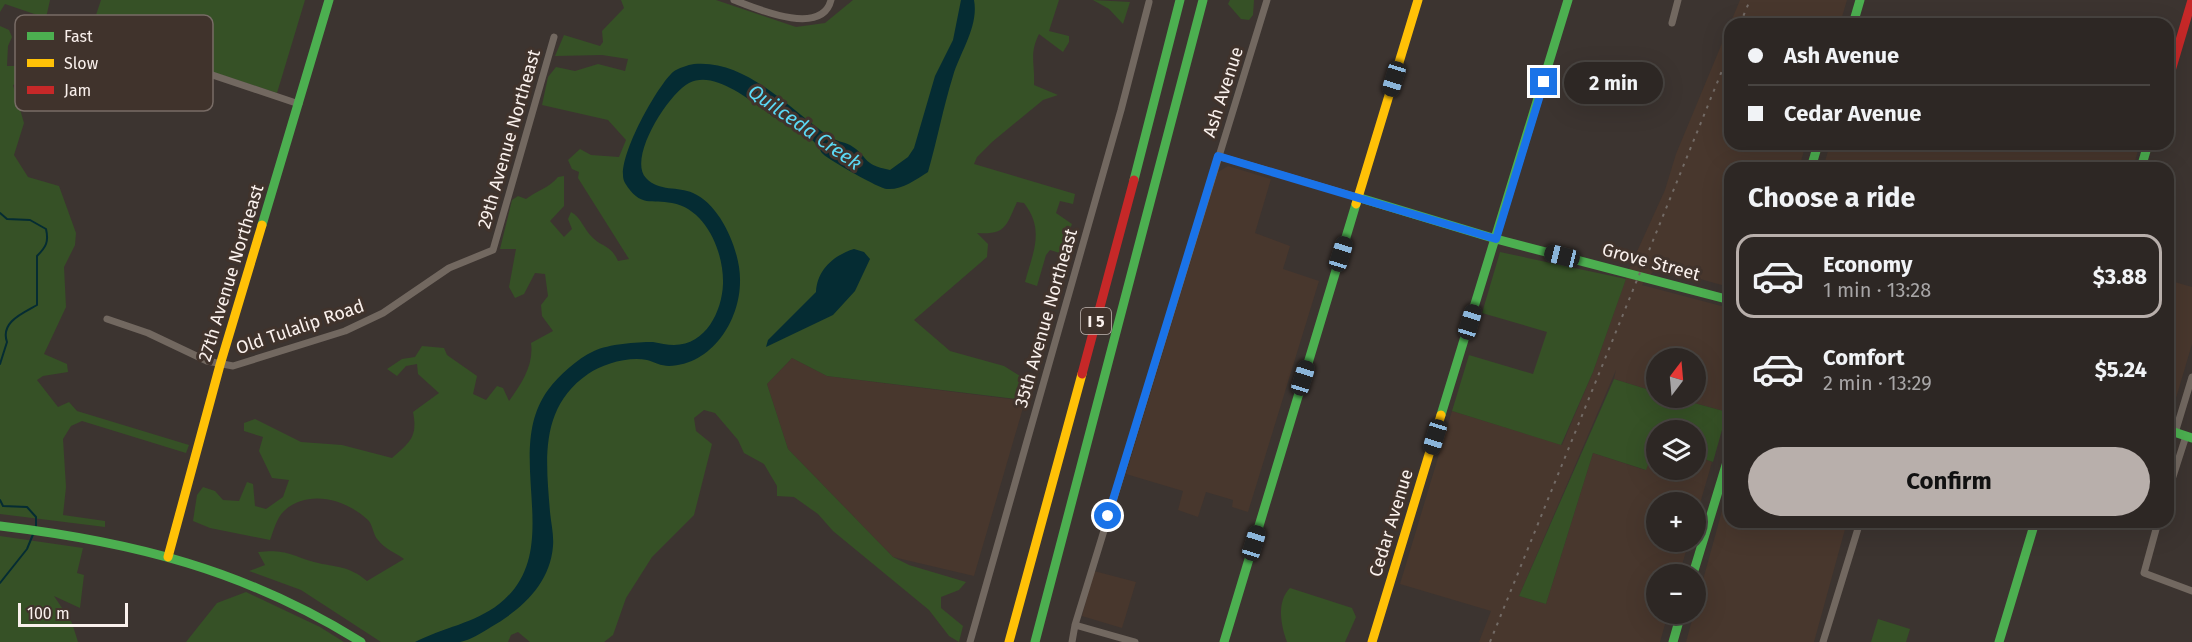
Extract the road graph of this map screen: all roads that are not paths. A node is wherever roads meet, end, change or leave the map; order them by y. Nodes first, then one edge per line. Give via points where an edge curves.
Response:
1 (329, 0) edge
2 (734, 0) edge
3 (831, 0) edge
4 (1180, 0) edge
5 (1203, 0) edge
6 (1267, 0) edge
7 (1418, 0) edge
8 (1568, 0) edge
9 (1678, 0) edge
10 (1860, 0) edge
11 (2192, 0) edge
12 (1149, 2) dead end
13 (1855, 18) edge
14 (1672, 23) dead end
15 (554, 37) dead end
16 (2174, 61) edge
17 (213, 75) edge
18 (299, 104) junction
19 (1218, 156) junction
20 (1358, 197) junction
21 (1496, 239) junction
22 (493, 250) joint
23 (1724, 298) edge
24 (107, 319) dead end
25 (220, 365) junction
26 (2192, 377) edge
27 (2174, 424) edge
28 (2174, 433) edge
29 (2189, 437) edge
30 (1724, 472) edge
31 (2174, 476) edge
32 (0, 526) edge
33 (1858, 528) edge
34 (2033, 528) edge
35 (2156, 528) edge
36 (168, 557) junction
37 (1697, 564) edge
38 (2192, 591) edge
39 (1678, 624) edge
40 (1075, 625) junction
41 (362, 642) edge
42 (969, 642) edge
43 (1009, 642) edge
44 (1035, 642) edge
45 (1072, 642) edge
46 (1135, 642) edge
47 (1224, 642) edge
48 (1372, 642) edge
49 (1673, 642) edge
50 (1823, 642) edge
51 (1999, 642) edge

1 - 18 main road, 27th Avenue Northeast
2 - 3 street via 794,18 820,16 829,9
4 - 43 main road, I 5
5 - 44 main road, I 5
6 - 19 street, Ash Avenue
7 - 20 main road
8 - 21 main road, Cedar Avenue
9 - 14 street
10 - 13 main road
11 - 16 main road
12 - 42 street, 35th Avenue Northeast
15 - 22 street, 29th Avenue Northeast
17 - 18 street
18 - 25 main road, 27th Avenue Northeast
19 - 20 street, Grove Street
19 - 40 street, Ash Avenue
20 - 21 main road, Grove Street
20 - 47 main road
21 - 23 main road, Grove Street
21 - 48 main road, Cedar Avenue
22 - 25 street, Old Tulalip Road via 449,268 383,313 345,331 241,365
24 - 25 street, Old Tulalip Road via 121,321
25 - 36 main road, 27th Avenue Northeast
26 - 27 street
28 - 29 main road
29 - 31 street
30 - 37 main road
32 - 36 main road via 73,535
33 - 50 street
34 - 51 main road
35 - 38 street via 2144,573
36 - 41 main road via 240,580 286,600
39 - 49 main road
40 - 45 street, Ash Avenue
40 - 46 street

